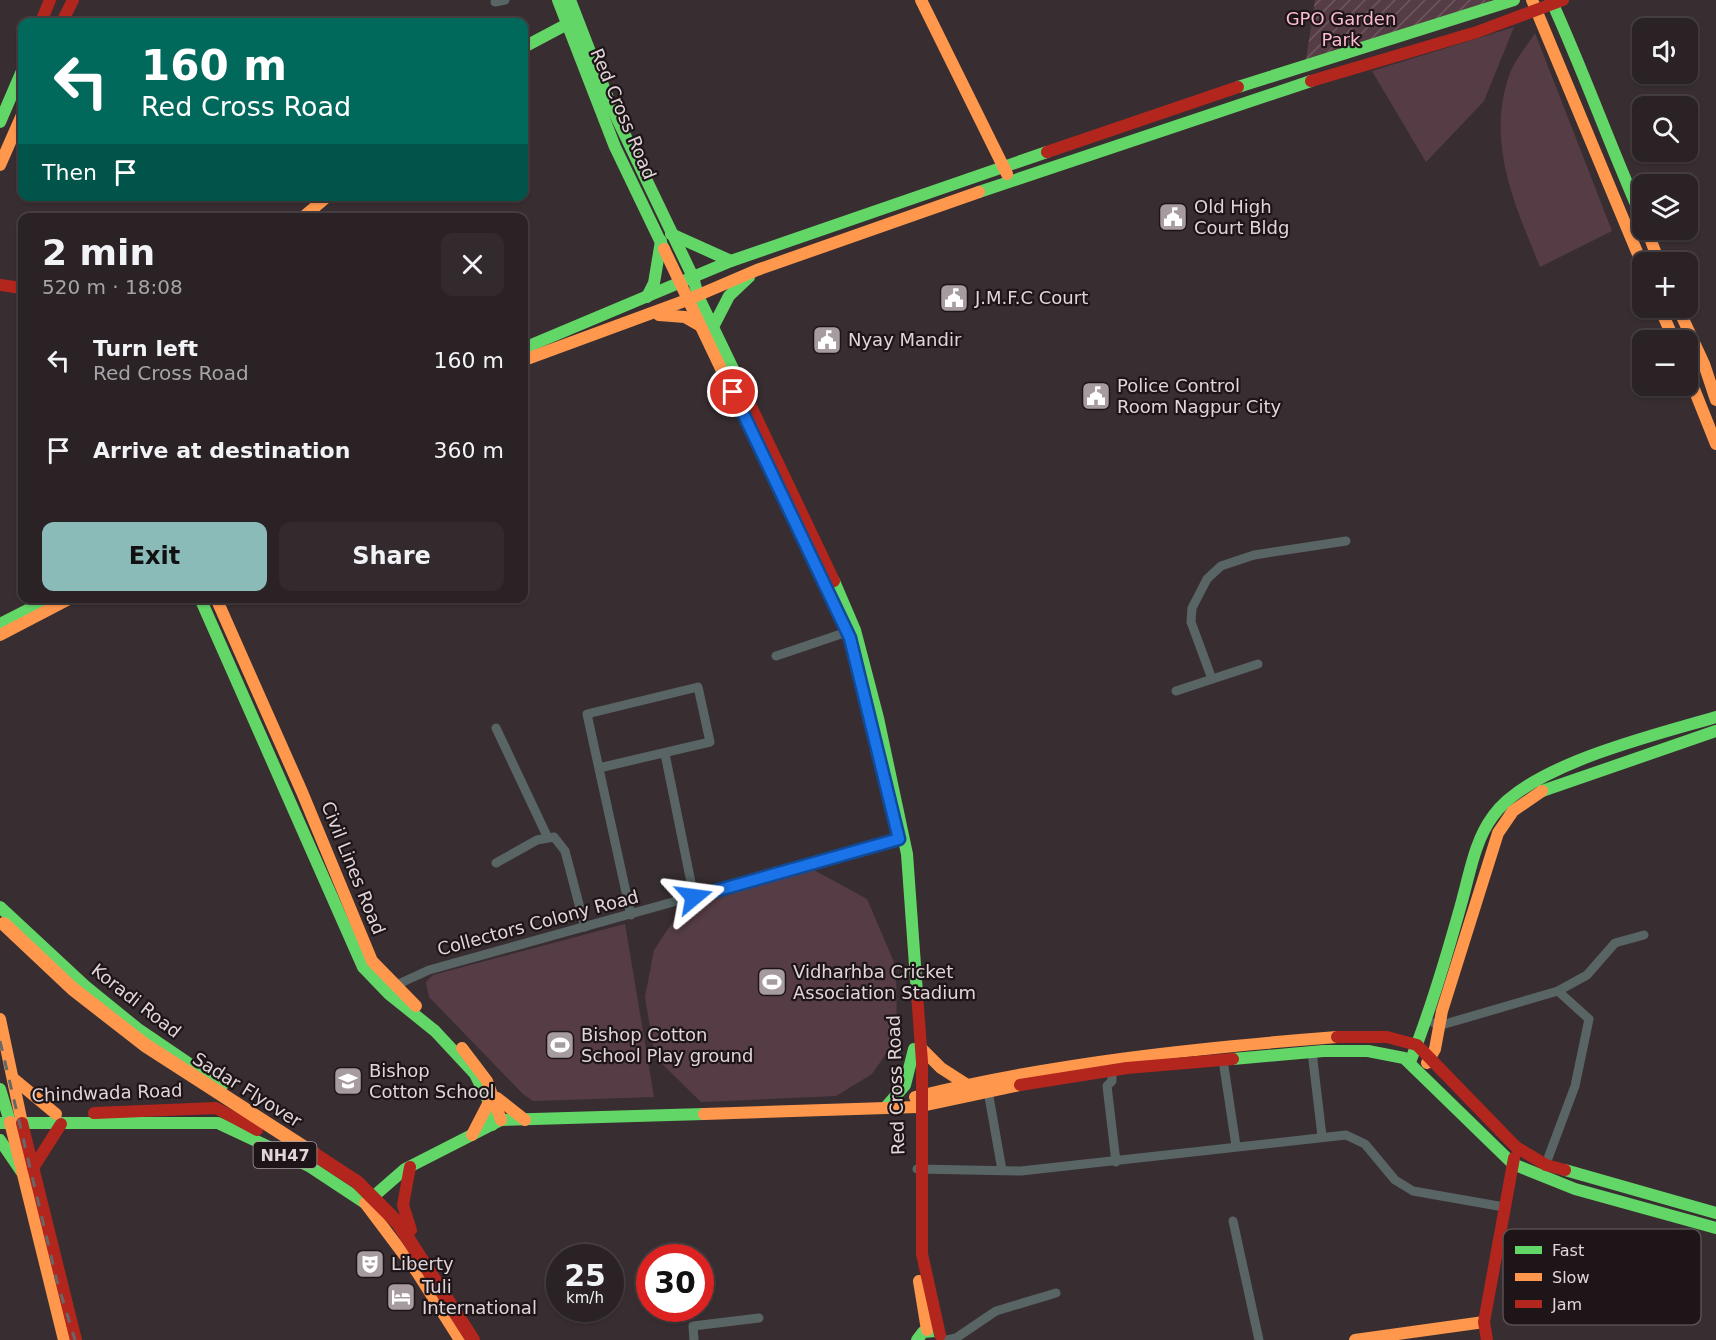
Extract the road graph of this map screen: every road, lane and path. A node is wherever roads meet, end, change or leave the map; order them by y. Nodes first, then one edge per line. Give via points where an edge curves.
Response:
1 (50, 0) edge
2 (73, 0) edge
3 (505, 0) edge
4 (921, 0) edge
5 (1514, 0) edge
6 (1556, 1) edge
7 (495, 2) dead end
8 (1494, 4) edge
9 (1534, 6) edge
10 (568, 11) edge
11 (43, 18) edge
12 (64, 18) edge
13 (528, 44) edge
14 (18, 81) edge
15 (0, 124) edge
16 (18, 125) edge
17 (14, 135) junction
18 (0, 165) edge
19 (1004, 167) junction
20 (1011, 181) junction
21 (1632, 195) edge
22 (318, 201) edge
23 (307, 213) edge
24 (666, 236) junction
25 (1637, 252) edge
26 (731, 261) junction
27 (757, 270) junction
28 (693, 277) junction
29 (678, 284) junction
30 (0, 285) edge
31 (18, 287) edge
32 (648, 297) junction
33 (692, 298) junction
34 (642, 315) junction
35 (1683, 318) edge
36 (709, 330) junction
37 (528, 346) edge
38 (528, 358) edge
39 (1697, 396) edge
40 (1716, 400) edge
41 (1716, 444) edge
42 (776, 471) junction
43 (1346, 541) dead end
44 (41, 603) edge
45 (61, 603) edge
46 (202, 603) edge
47 (218, 603) edge
48 (0, 624) edge
49 (848, 632) junction
50 (0, 635) edge
51 (776, 656) dead end
52 (1258, 664) dead end
53 (1212, 679) junction
54 (1176, 691) dead end
55 (1716, 717) edge
56 (496, 728) dead end
57 (1716, 731) edge
58 (665, 754) junction
59 (599, 768) junction
60 (547, 836) junction
61 (899, 839) junction
62 (496, 863) dead end
63 (694, 897) junction
64 (0, 907) edge
65 (631, 915) junction
66 (1, 925) edge
67 (585, 927) junction
68 (1644, 935) dead end
69 (394, 986) junction
70 (1558, 991) junction
71 (0, 1019) edge
72 (1424, 1022) junction
73 (1439, 1024) junction
74 (1417, 1045) junction
75 (918, 1048) junction
76 (1312, 1052) junction
77 (1430, 1058) junction
78 (1223, 1060) junction
79 (1410, 1062) junction
80 (1113, 1071) junction
81 (1421, 1072) junction
82 (14, 1079) junction
83 (969, 1086) junction
84 (0, 1089) edge
85 (988, 1091) junction
86 (493, 1100) junction
87 (919, 1101) junction
88 (892, 1106) junction
89 (197, 1115) junction
90 (10, 1118) edge
91 (58, 1119) junction
92 (525, 1120) junction
93 (497, 1123) junction
94 (472, 1135) junction
95 (1322, 1136) junction
96 (300, 1137) junction
97 (0, 1140) edge
98 (1236, 1146) junction
99 (1516, 1147) junction
100 (1116, 1162) junction
101 (1513, 1164) junction
102 (410, 1167) junction
103 (27, 1169) junction
104 (920, 1169) junction
105 (1002, 1170) junction
106 (1544, 1171) junction
107 (377, 1191) junction
108 (365, 1203) junction
109 (1504, 1207) junction
110 (1716, 1213) edge
111 (1233, 1221) dead end
112 (1716, 1228) edge
113 (411, 1230) junction
114 (1056, 1293) dead end
115 (59, 1303) junction
116 (759, 1318) dead end
117 (1484, 1322) junction
118 (935, 1337) edge
119 (1380, 1338) edge
120 (59, 1340) edge
121 (64, 1340) edge
122 (76, 1340) edge
123 (81, 1340) edge
124 (460, 1340) edge
125 (467, 1340) edge
126 (473, 1340) edge
127 (480, 1340) edge
128 (694, 1340) edge
129 (1259, 1340) edge
130 (1355, 1340) edge
131 (1487, 1340) edge

1 - 11 main road
2 - 12 main road
3 - 7 street
4 - 19 main road
5 - 8 main road
6 - 9 main road
6 - 21 main road
8 - 19 main road
9 - 20 main road via 1478,32 1354,67
9 - 25 main road
10 - 13 main road
10 - 24 main road, Red Cross Road via 615,147
14 - 15 main road
15 - 17 main road
16 - 17 main road
17 - 18 main road
19 - 20 main road
19 - 26 main road
20 - 27 main road
22 - 23 main road
24 - 26 main road
24 - 28 main road, Red Cross Road
24 - 29 main road, Red Cross Road
24 - 32 main road
26 - 28 main road
27 - 33 main road
27 - 36 main road via 729,296
28 - 29 main road
28 - 33 main road, Red Cross Road
29 - 32 main road
29 - 33 main road, Red Cross Road
30 - 31 main road
32 - 37 main road
33 - 34 main road
33 - 36 main road, Red Cross Road
34 - 36 main road via 674,314 693,319
34 - 38 main road
35 - 40 main road
36 - 42 main road, Red Cross Road
39 - 41 main road
42 - 49 main road, Red Cross Road
42 - 75 main road via 823,556 855,630 878,718 907,854
43 - 53 street via 1254,555 1221,566 1207,579 1192,608 1191,622
44 - 48 main road
45 - 50 main road
46 - 86 main road via 363,967 435,1031
47 - 69 main road, Civil Lines Road via 372,961
49 - 51 street
49 - 61 main road, Red Cross Road
52 - 53 street
53 - 54 street
55 - 72 main road via 1569,766 1528,784 1500,806 1482,836
56 - 60 street
57 - 73 main road via 1541,791 1513,811 1498,833 1485,870
58 - 59 street
58 - 59 street via 710,742 698,687 587,714
58 - 63 street
59 - 65 street
60 - 62 street
60 - 67 street via 554,837 565,851
61 - 63 street, Collectors Colony Road
61 - 75 main road, Red Cross Road
63 - 65 street, Collectors Colony Road
64 - 96 main road, Koradi Road / NH47 via 138,1029 245,1104
65 - 67 street, Collectors Colony Road
66 - 125 main road, Sadar Flyover via 78,1004 162,1067 353,1186 397,1233
66 - 126 main road, Sadar Flyover, bridge via 144,1045 357,1182 404,1231
67 - 69 street, Collectors Colony Road via 429,970
68 - 70 street via 1615,943 1587,975
69 - 86 main road, Civil Lines Road via 480,1066
70 - 73 street
70 - 106 street via 1589,1018 1575,1086
71 - 82 main road
72 - 73 street
72 - 74 main road
73 - 77 main road
74 - 77 main road
74 - 79 main road
74 - 83 main road via 1407,1040 1375,1037 1248,1046 1098,1061
75 - 83 main road
75 - 87 main road, Red Cross Road
75 - 88 main road via 905,1085
76 - 78 main road
76 - 79 main road via 1368,1051
76 - 95 street
77 - 81 main road
77 - 99 main road
78 - 80 main road
78 - 98 street
79 - 81 main road
80 - 85 main road
80 - 100 street via 1107,1086
81 - 101 main road
82 - 90 main road
82 - 91 main road
83 - 87 main road
84 - 90 main road
85 - 87 main road
85 - 105 street
86 - 92 main road
86 - 93 main road, Civil Lines Road
86 - 94 main road
87 - 88 main road
87 - 104 main road, Red Cross Road
88 - 92 main road
89 - 91 main road, Chindwada Road / NH47
89 - 96 main road via 216,1108 265,1134
89 - 108 main road, NH47 via 329,1177
90 - 91 main road, Chindwada Road / NH47
90 - 103 main road
91 - 103 main road via 50,1138
92 - 93 main road
93 - 94 main road
94 - 102 main road
95 - 98 street
95 - 109 street via 1346,1135 1365,1144 1395,1180 1413,1191
96 - 107 main road, Koradi Road / NH47 via 361,1176
97 - 103 main road
98 - 100 street
99 - 101 main road
99 - 106 main road
100 - 105 street
101 - 106 main road
101 - 109 main road
102 - 107 main road
102 - 113 main road via 403,1212
103 - 115 main road
104 - 105 street
104 - 118 main road, Red Cross Road via 916,1262
106 - 110 main road
106 - 112 main road
107 - 108 main road
107 - 113 main road, Koradi Road / NH47
108 - 124 main road, NH47 via 417,1272
109 - 117 main road
111 - 129 street
113 - 127 main road, Koradi Road / NH47
114 - 118 street via 996,1311 956,1338
115 - 120 main road via 52,1319
115 - 121 main road
115 - 122 main road
115 - 123 main road via 74,1314
116 - 128 street via 693,1326
117 - 119 main road
117 - 131 main road
119 - 130 main road

